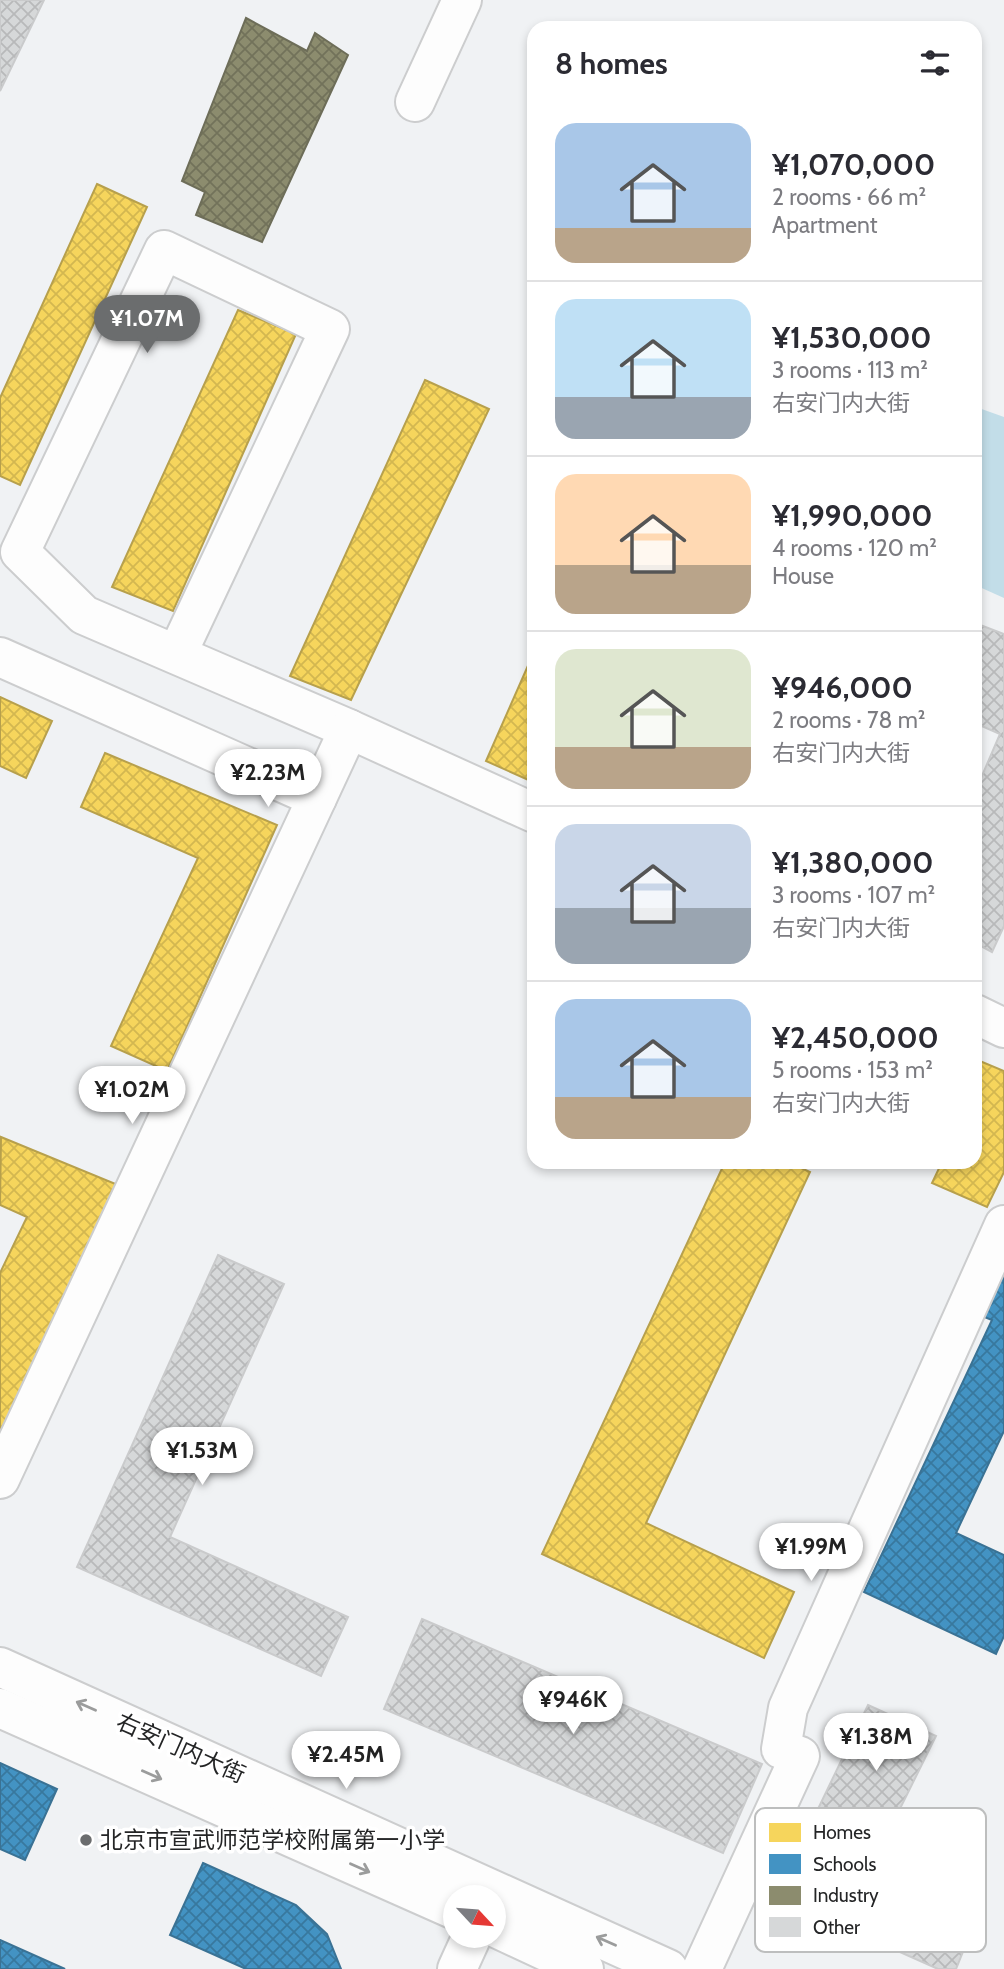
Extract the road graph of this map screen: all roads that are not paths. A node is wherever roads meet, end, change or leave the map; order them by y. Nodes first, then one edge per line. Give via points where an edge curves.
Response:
1 (462, 0) edge
2 (415, 102) dead end
3 (177, 654) junction
4 (0, 657) edge
5 (349, 729) junction
6 (317, 798) junction
7 (527, 810) edge
8 (982, 1017) edge
9 (1004, 1028) edge
10 (1004, 1225) edge
11 (0, 1479) edge
12 (0, 1667) edge
13 (0, 1707) edge
14 (776, 1808) edge
15 (755, 1854) edge
16 (443, 1905) edge
17 (506, 1933) edge
18 (467, 1948) edge
19 (457, 1969) edge
20 (584, 1969) edge
21 (668, 1969) edge
22 (702, 1969) edge

1 - 2 street
3 - 3 street via 84,615 20,552 164,250 330,329
3 - 5 street
4 - 6 street
5 - 6 street
5 - 7 street
6 - 11 street
8 - 9 street
10 - 14 street via 788,1708 781,1749 800,1756
21 -> 12 street, 右安门内大街
13 -> 16 street, 右安门内大街
15 - 22 street
17 - 20 street
18 - 19 street

